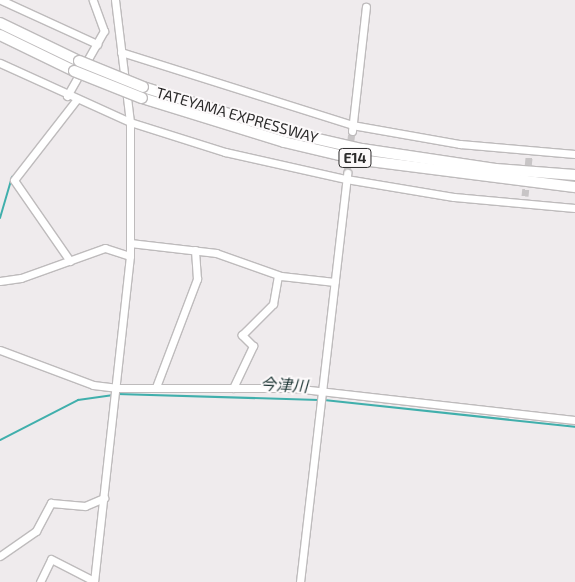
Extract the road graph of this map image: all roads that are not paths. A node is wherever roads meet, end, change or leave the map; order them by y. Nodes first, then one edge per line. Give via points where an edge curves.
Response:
1 (1, 0) edge
2 (93, 0) edge
3 (115, 0) edge
4 (366, 7) dead end
5 (0, 23) edge
6 (104, 31) junction
7 (118, 31) junction
8 (0, 35) edge
9 (97, 44) junction
10 (121, 52) junction
11 (0, 63) edge
12 (76, 66) junction
13 (67, 96) junction
14 (77, 99) junction
15 (130, 122) junction
16 (352, 128) junction
17 (575, 154) edge
18 (346, 176) junction
19 (575, 176) edge
20 (575, 187) edge
21 (525, 196) tunnel mouth
22 (525, 205) junction
23 (575, 208) edge
24 (130, 243) junction
25 (195, 250) junction
26 (130, 256) junction
27 (70, 261) junction
28 (278, 275) junction
29 (0, 281) edge
30 (336, 282) junction
31 (0, 350) edge
32 (156, 387) junction
33 (116, 388) junction
34 (233, 388) junction
35 (322, 392) junction
36 (575, 420) edge
37 (104, 498) junction
38 (0, 556) edge
39 (94, 581) edge
40 (40, 582) edge
41 (300, 582) edge

1 - 9 street
2 - 6 street
3 - 7 street
4 - 16 street
5 - 12 highway, TATEYAMA EXPRESSWAY / E14
6 - 7 street
6 - 9 street
7 - 10 street
8 - 12 highway, TATEYAMA EXPRESSWAY / E14
9 - 13 street
10 - 15 street
10 - 16 street
11 - 13 street
12 - 19 highway, TATEYAMA EXPRESSWAY / E14, bridge via 287,132 362,149 496,169
12 - 20 highway, TATEYAMA EXPRESSWAY / E14, bridge via 142,98 267,137 360,160
13 - 14 street
14 - 15 street
14 - 27 street via 14,180
15 - 18 street via 225,152
15 - 24 street
16 - 17 street via 530,155
18 - 22 street
18 - 30 street
21 - 22 street
22 - 23 street
24 - 25 street
24 - 26 street
25 - 28 street via 250,262
25 - 32 street via 197,279
26 - 27 street via 105,248
26 - 33 street
27 - 29 street
28 - 30 street
28 - 34 street via 273,304 242,334 252,346
30 - 35 street
31 - 33 street via 93,384
32 - 33 street
32 - 34 street
33 - 37 street
34 - 35 street
35 - 36 street
35 - 41 street
37 - 38 street via 85,506 51,503 36,530
37 - 39 street
39 - 40 street via 51,559

